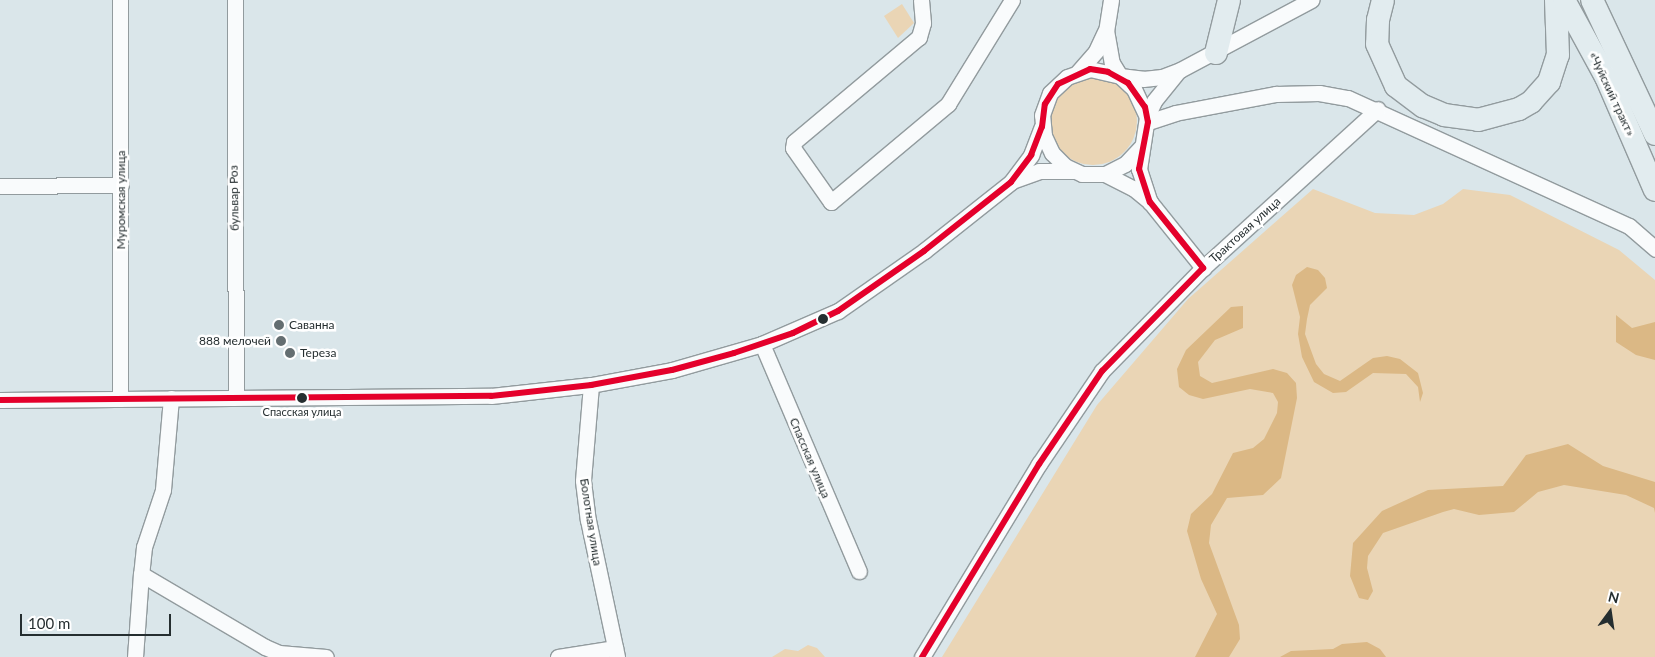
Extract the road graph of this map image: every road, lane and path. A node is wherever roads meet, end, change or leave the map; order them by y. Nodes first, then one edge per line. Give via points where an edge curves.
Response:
1 (120, 0) edge
2 (235, 0) edge
3 (921, 0) edge
4 (1012, 0) edge
5 (1111, 0) edge
6 (1229, 0) edge
7 (1311, 0) edge
8 (1383, 0) edge
9 (1556, 0) edge
10 (1564, 0) edge
11 (1592, 0) edge
12 (1106, 30) junction
13 (1216, 53) junction
14 (1180, 70) junction
15 (1078, 72) junction
16 (1120, 76) junction
17 (1378, 109) junction
18 (1148, 120) junction
19 (1042, 127) junction
20 (1655, 134) edge
21 (1141, 146) junction
22 (1073, 170) junction
23 (1105, 174) junction
24 (1011, 182) junction
25 (121, 185) junction
26 (0, 186) edge
27 (1655, 190) edge
28 (1150, 202) junction
29 (1655, 249) edge
30 (1203, 268) junction
31 (762, 344) junction
32 (591, 385) junction
33 (236, 397) junction
34 (171, 398) junction
35 (120, 399) junction
36 (0, 400) edge
37 (859, 571) dead end
38 (141, 574) junction
39 (616, 653) edge
40 (279, 655) edge
41 (135, 657) edge
42 (326, 657) edge
43 (558, 657) edge
44 (922, 657) edge

1 - 25 street, Муромская улица
2 - 33 street, бульвар Роз
3 - 4 street via 923,23 919,37 794,142 793,148 831,202 948,104
5 - 12 street
6 - 13 highway
7 - 13 street
8 - 9 highway via 1377,44 1396,86 1437,112 1478,120 1519,109 1531,102 1549,82 1558,56
10 - 27 highway, «Чуйский тракт» via 1606,77
11 - 20 highway, «Чуйский тракт»
12 - 15 street via 1096,51
12 - 16 street via 1110,55
13 - 14 street
14 - 16 street via 1152,79
14 - 18 street via 1160,93
15 - 16 street via 1100,70
15 - 19 street via 1067,77 1050,93
16 - 18 street via 1140,96
17 - 18 street via 1330,95 1290,93
17 - 29 street via 1629,226
17 - 30 street, Трактовая улица
18 - 21 street
19 - 22 street via 1052,153
19 - 24 street via 1031,155
21 - 23 street via 1125,164
21 - 28 street via 1140,176
22 - 23 street
22 - 24 street via 1039,172
23 - 28 street via 1134,188
24 - 31 street via 924,251 838,311
25 - 26 street
25 - 35 street, Муромская улица
28 - 30 street
30 - 44 street, Трактовая улица via 1102,370 1039,464
31 - 32 street via 672,370
31 - 37 street, Спасская улица
32 - 33 street via 491,396 380,399
32 - 39 street, Болотная улица via 583,481
33 - 34 street
34 - 35 street
34 - 38 street via 163,490 144,548
35 - 36 street
38 - 40 street
38 - 41 street
39 - 43 street
40 - 42 street

